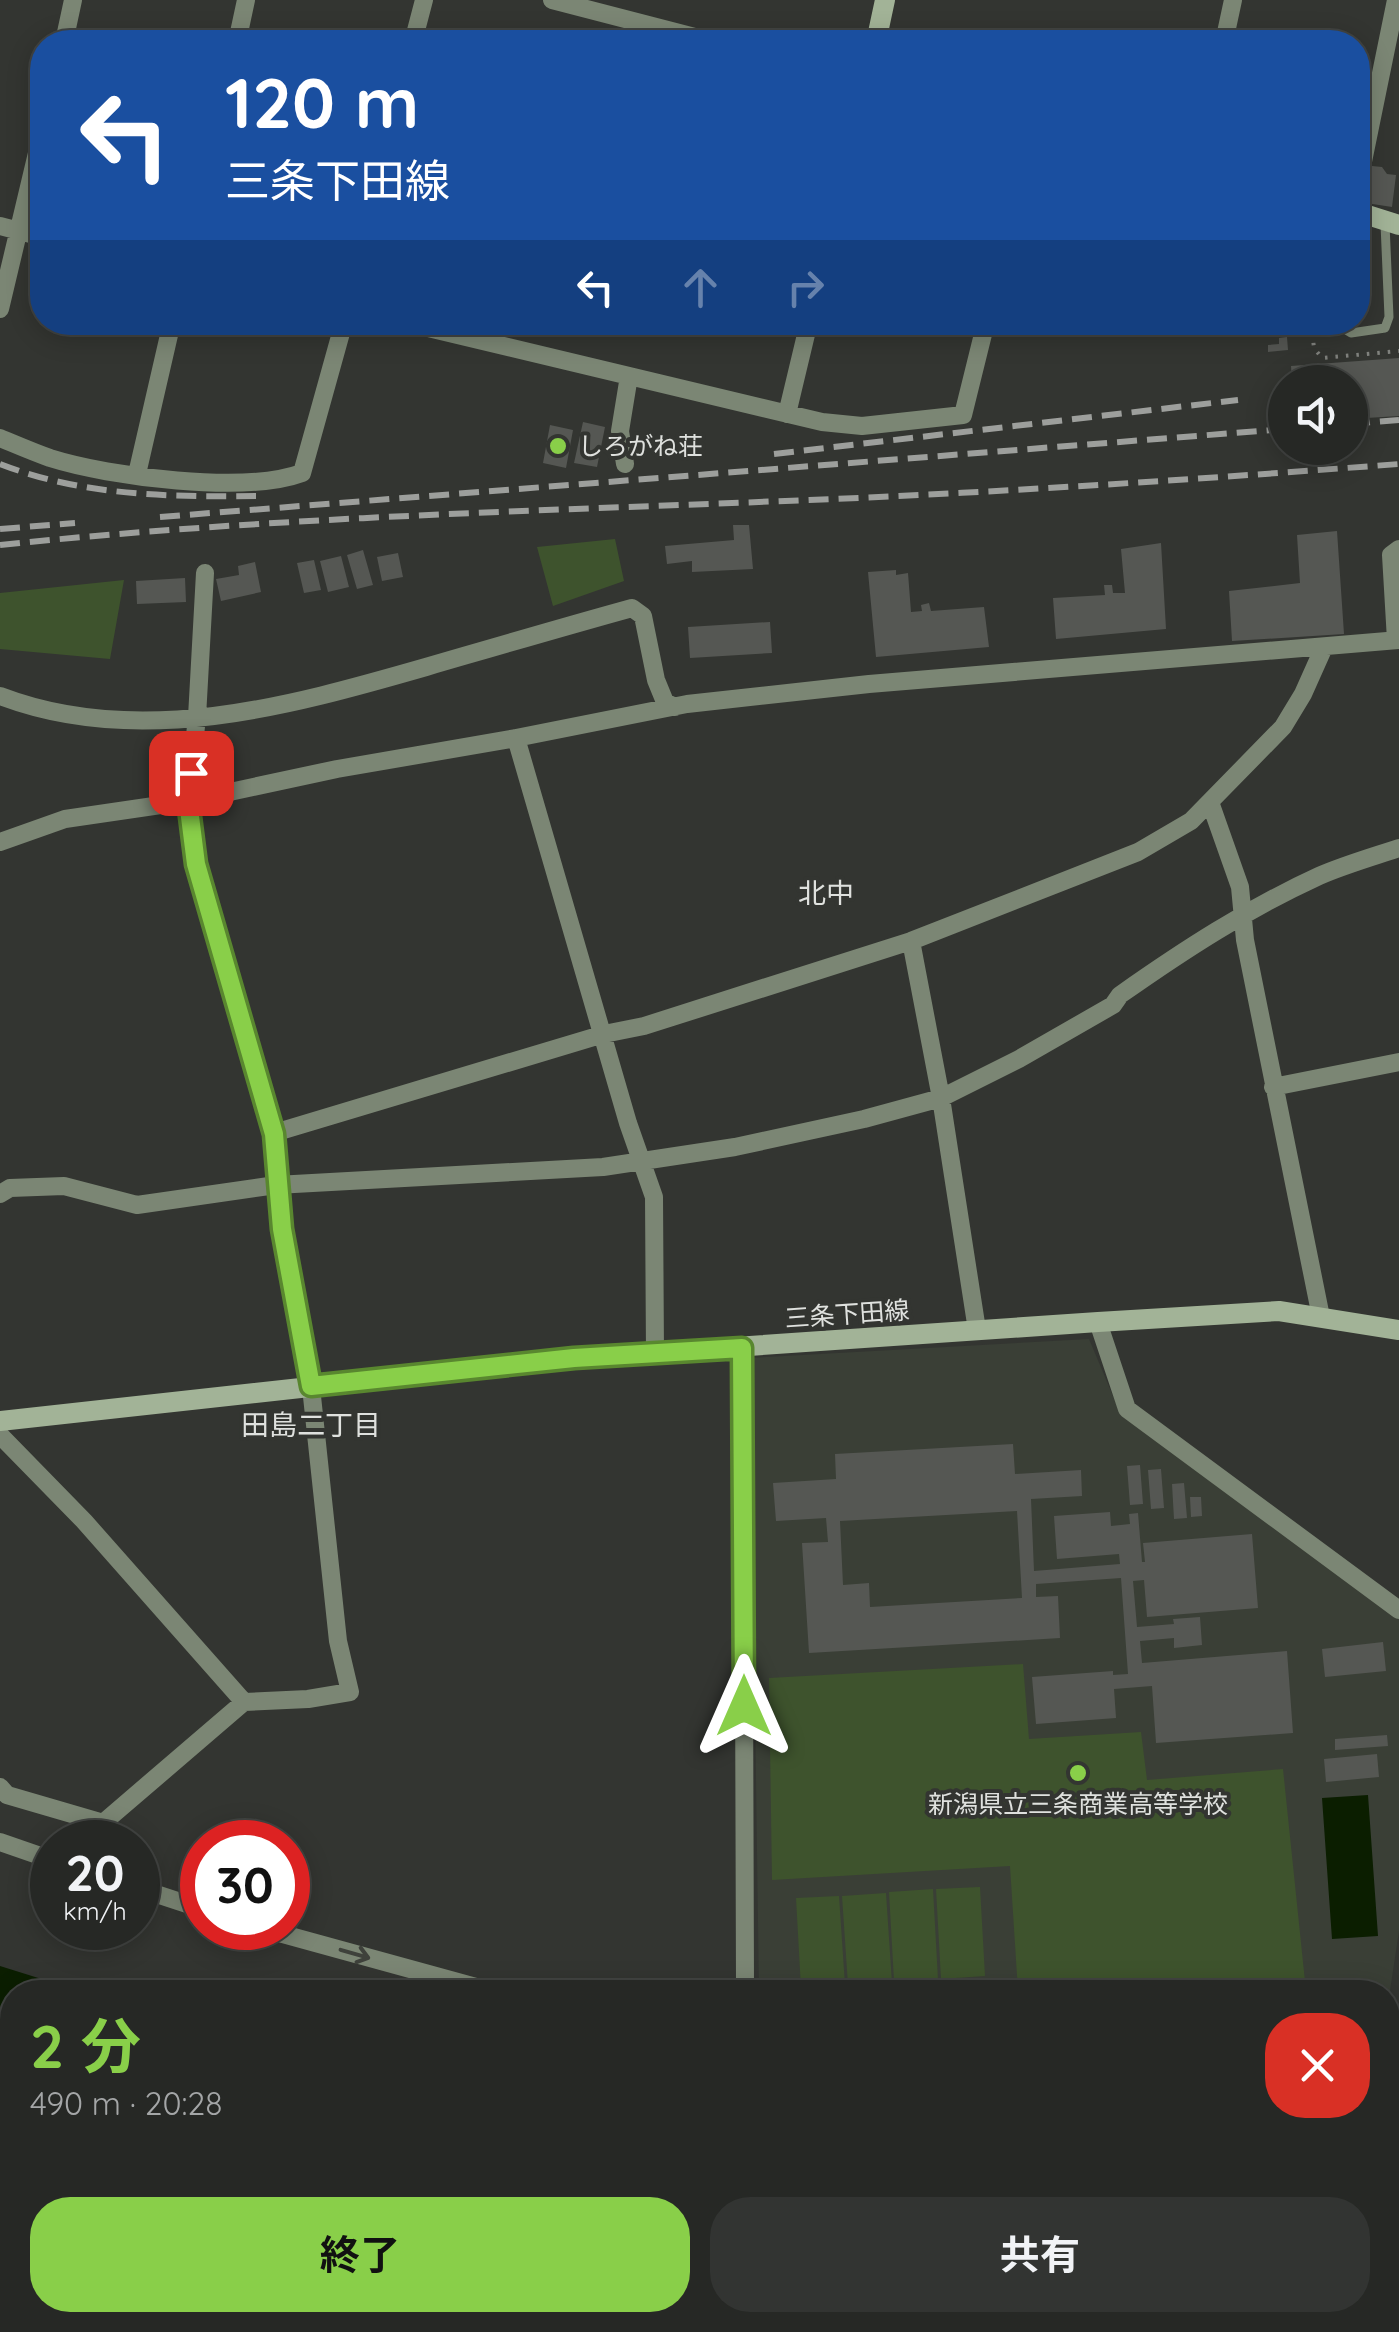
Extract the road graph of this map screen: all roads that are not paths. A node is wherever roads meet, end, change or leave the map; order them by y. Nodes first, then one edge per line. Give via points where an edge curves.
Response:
1 (73, 0) edge
2 (246, 0) edge
3 (424, 0) edge
4 (552, 0) edge
5 (884, 0) edge
6 (1232, 0) edge
7 (1396, 0) edge
8 (67, 30) edge
9 (240, 30) edge
10 (416, 30) edge
11 (668, 30) edge
12 (878, 30) edge
13 (1226, 30) edge
14 (1370, 127) edge
15 (30, 167) edge
16 (1392, 223) edge
17 (9, 228) edge
18 (0, 309) edge
19 (1370, 330) edge
20 (169, 335) edge
21 (340, 335) edge
22 (457, 335) edge
23 (806, 335) edge
24 (983, 335) edge
25 (629, 376) junction
26 (786, 414) junction
27 (0, 438) edge
28 (625, 464) dead end
29 (137, 474) junction
30 (1399, 549) edge
31 (205, 572) dead end
32 (1398, 640) edge
33 (1324, 647) junction
34 (0, 696) edge
35 (675, 706) junction
36 (197, 717) junction
37 (516, 738) junction
38 (188, 801) junction
39 (1210, 802) junction
40 (0, 842) edge
41 (1399, 848) edge
42 (1244, 914) junction
43 (911, 942) junction
44 (604, 1034) junction
45 (1399, 1062) edge
46 (1274, 1087) junction
47 (940, 1098) junction
48 (274, 1134) junction
49 (644, 1161) junction
50 (276, 1186) junction
51 (0, 1194) edge
52 (1321, 1317) junction
53 (1098, 1322) junction
54 (977, 1330) junction
55 (1399, 1330) edge
56 (742, 1348) junction
57 (655, 1354) junction
58 (311, 1386) junction
59 (0, 1421) edge
60 (0, 1435) edge
61 (1399, 1610) edge
62 (244, 1702) junction
63 (0, 1787) edge
64 (0, 1842) edge
65 (30, 1852) edge
66 (310, 1941) edge
67 (450, 1980) edge
68 (746, 1980) edge

1 - 8 street
2 - 9 street
3 - 10 street
4 - 11 street
5 - 12 main road
6 - 13 street
7 - 14 street
15 - 17 street
16 - 19 lane via 1390,318 1385,328
17 - 18 street
20 - 29 street
21 - 29 street via 302,474 189,482
22 - 25 street
23 - 26 street
24 - 26 street via 962,415 862,426
25 - 26 street
25 - 28 street via 620,431
27 - 29 street via 53,459
30 - 32 street via 1391,555
31 - 36 street
32 - 33 street
33 - 35 street
33 - 39 street via 1283,727
34 - 36 street via 38,710 116,720
35 - 36 street via 656,680 643,616 632,608 305,701
35 - 37 street
36 - 38 street
37 - 38 street
37 - 44 street
38 - 40 street via 65,819
38 - 48 street via 196,864
39 - 42 street
39 - 43 street via 1138,852
41 - 42 street via 1322,874
42 - 46 street
42 - 47 street via 1194,942 1112,1005
43 - 44 street
43 - 47 street
44 - 48 street
44 - 49 street
45 - 46 street
46 - 52 street
47 - 49 street via 735,1147
47 - 54 street
48 - 50 street
49 - 50 street
49 - 57 street via 654,1197
50 - 51 street via 137,1205 64,1186
50 - 58 street
52 - 53 main road, 三条下田線 via 1279,1310
52 - 55 main road, 三条下田線
53 - 54 main road, 三条下田線
53 - 61 street via 1127,1409
54 - 56 main road, 三条下田線
56 - 57 main road, 三条下田線
56 - 68 street
57 - 58 main road, 三条下田線
58 - 59 main road, 三条下田線
58 - 62 street via 338,1641 350,1692
60 - 62 street
62 - 63 street via 103,1823 7,1795
64 - 65 street
66 -> 67 street

